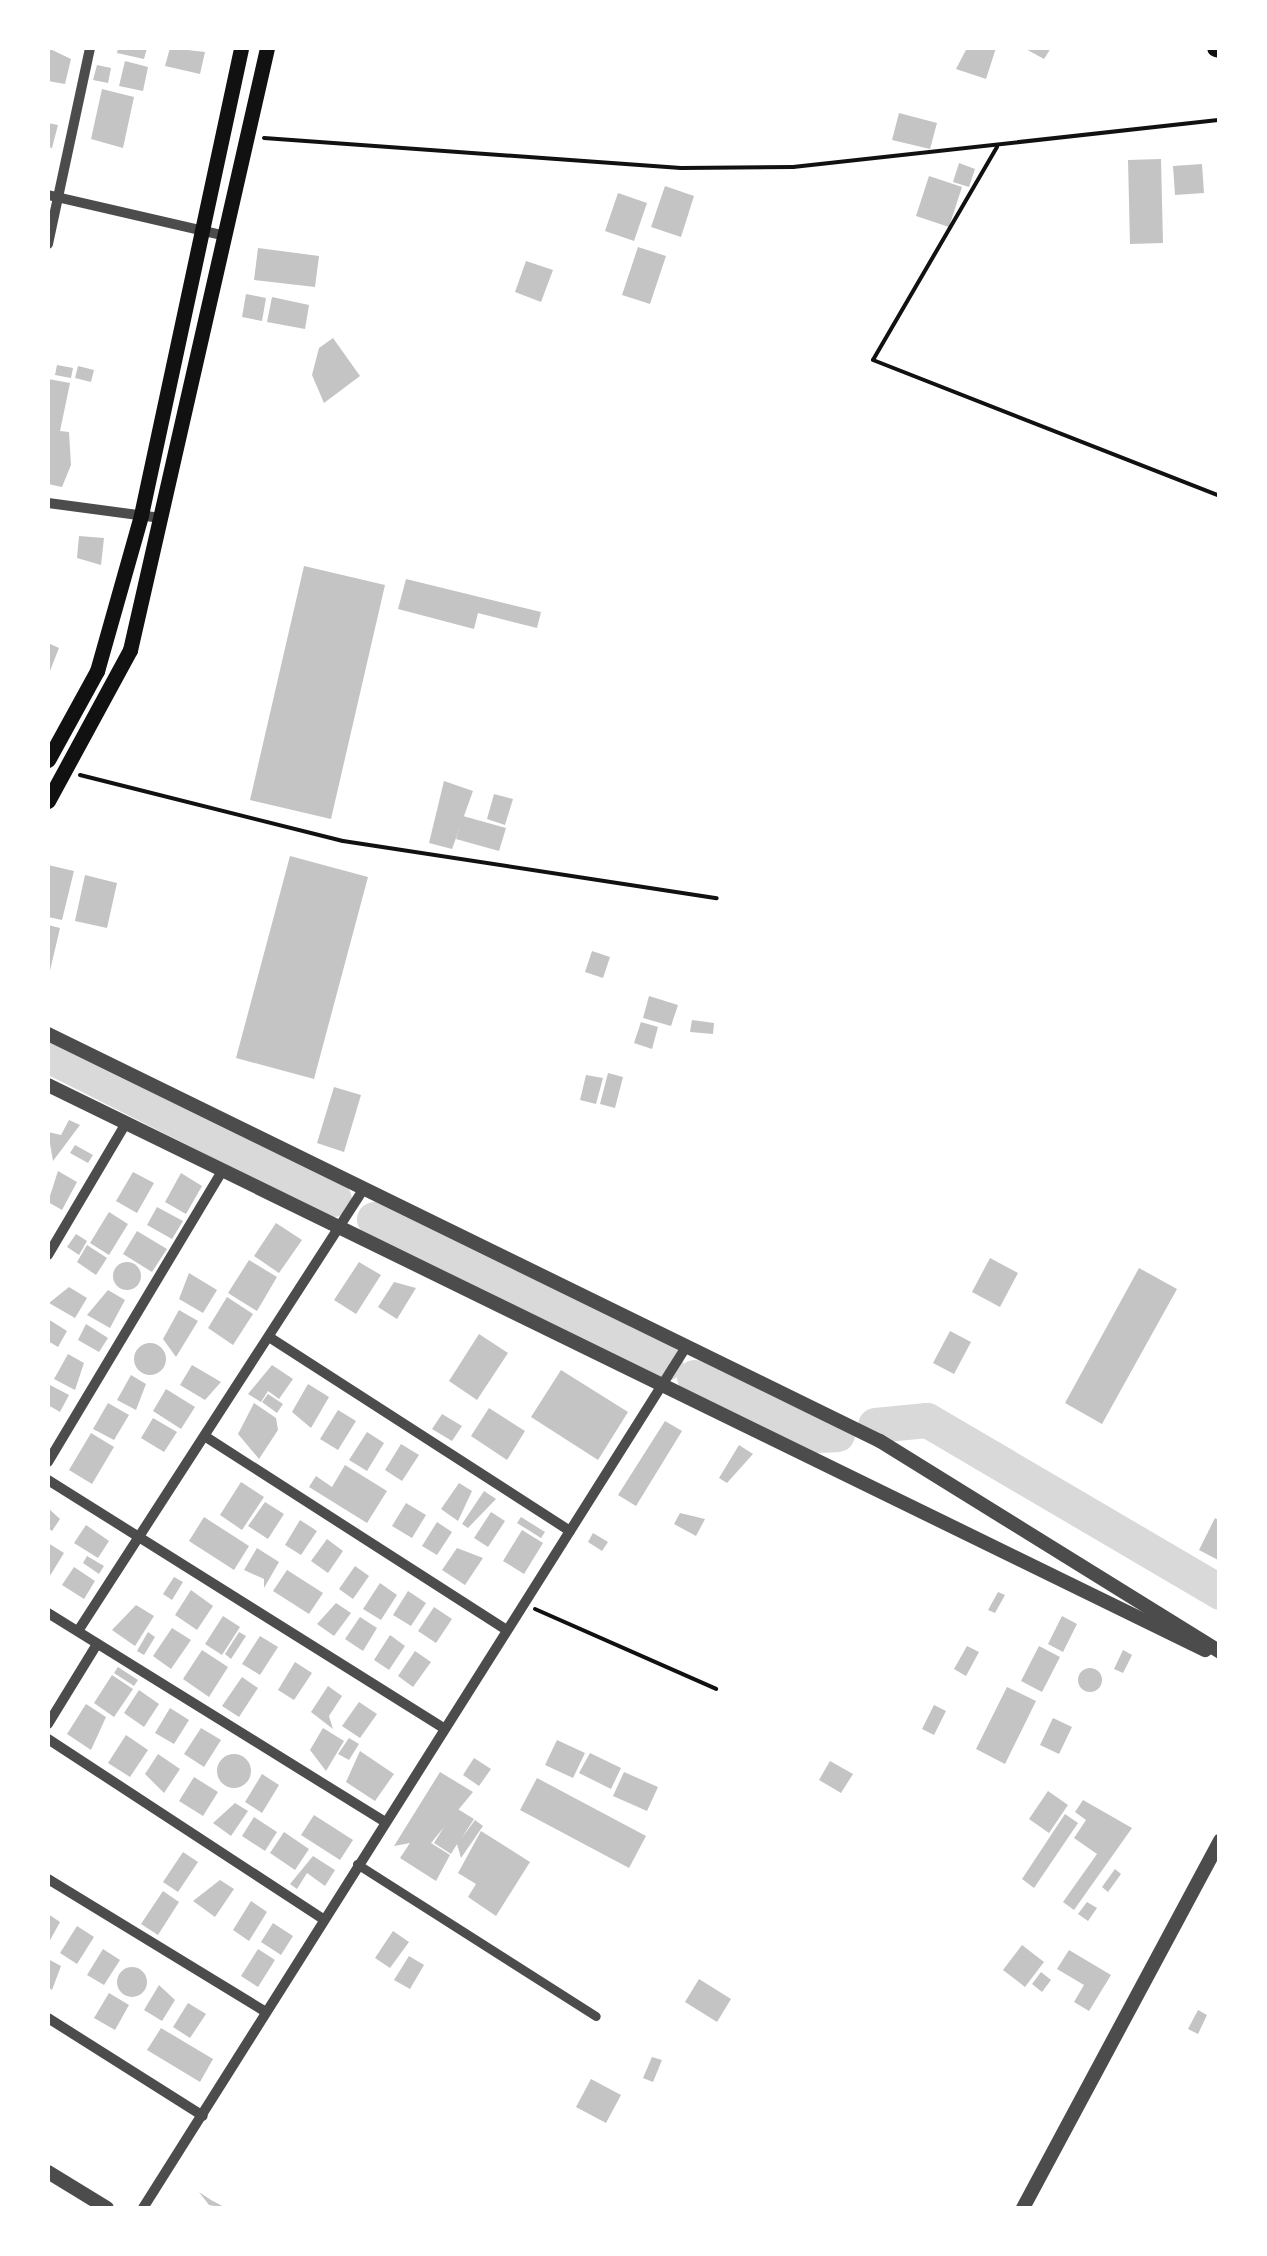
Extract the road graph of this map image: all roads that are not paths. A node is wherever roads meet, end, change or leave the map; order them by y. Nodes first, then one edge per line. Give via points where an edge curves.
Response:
1 (90, 48) edge
2 (240, 48) edge
3 (268, 48) edge
4 (52, 196) edge
5 (202, 230) junction
6 (227, 236) junction
7 (48, 244) edge
8 (48, 504) edge
9 (142, 515) junction
10 (161, 518) junction
11 (48, 760) edge
12 (48, 801) edge
13 (48, 1034) edge
14 (48, 1084) edge
15 (124, 1124) junction
16 (222, 1171) junction
17 (362, 1190) junction
18 (339, 1228) junction
19 (48, 1255) edge
20 (270, 1337) junction
21 (686, 1347) junction
22 (662, 1390) junction
23 (206, 1437) junction
24 (48, 1462) edge
25 (48, 1480) edge
26 (570, 1530) junction
27 (138, 1539) junction
28 (48, 1613) edge
29 (504, 1628) junction
30 (78, 1630) junction
31 (98, 1644) junction
32 (1220, 1655) edge
33 (48, 1724) edge
34 (442, 1727) junction
35 (48, 1739) edge
36 (383, 1822) junction
37 (1220, 1841) edge
38 (357, 1864) junction
39 (48, 1880) edge
40 (324, 1918) junction
41 (266, 2012) junction
42 (596, 2016) dead end
43 (48, 2018) edge
44 (203, 2116) junction
45 (48, 2172) edge
46 (107, 2208) edge
47 (144, 2208) edge
48 (1023, 2208) edge

1 - 4 street
2 - 5 main road
3 - 6 main road
4 - 5 street
4 - 7 street
5 - 6 street
5 - 9 main road
6 - 10 main road
8 - 9 street
9 - 10 street
9 - 11 main road via 97,671
10 - 12 main road via 130,650
13 - 17 street
14 - 15 street
15 - 16 street
15 - 19 street
16 - 18 street
16 - 24 street
17 - 18 street
17 - 21 street
18 - 20 street
18 - 22 street
20 - 23 street
20 - 26 street
21 - 22 street
21 - 32 street via 880,1441
22 - 26 street
22 - 32 street
23 - 27 street
23 - 29 street
25 - 27 street
26 - 29 street
27 - 30 street
27 - 34 street
28 - 30 street
29 - 34 street
30 - 31 street
31 - 33 street
31 - 36 street
34 - 36 street
35 - 40 street
36 - 38 street
37 - 48 street
38 - 40 street
38 - 42 street
39 - 41 street
40 - 41 street
41 - 44 street
43 - 44 street
44 - 47 street
45 - 46 street

